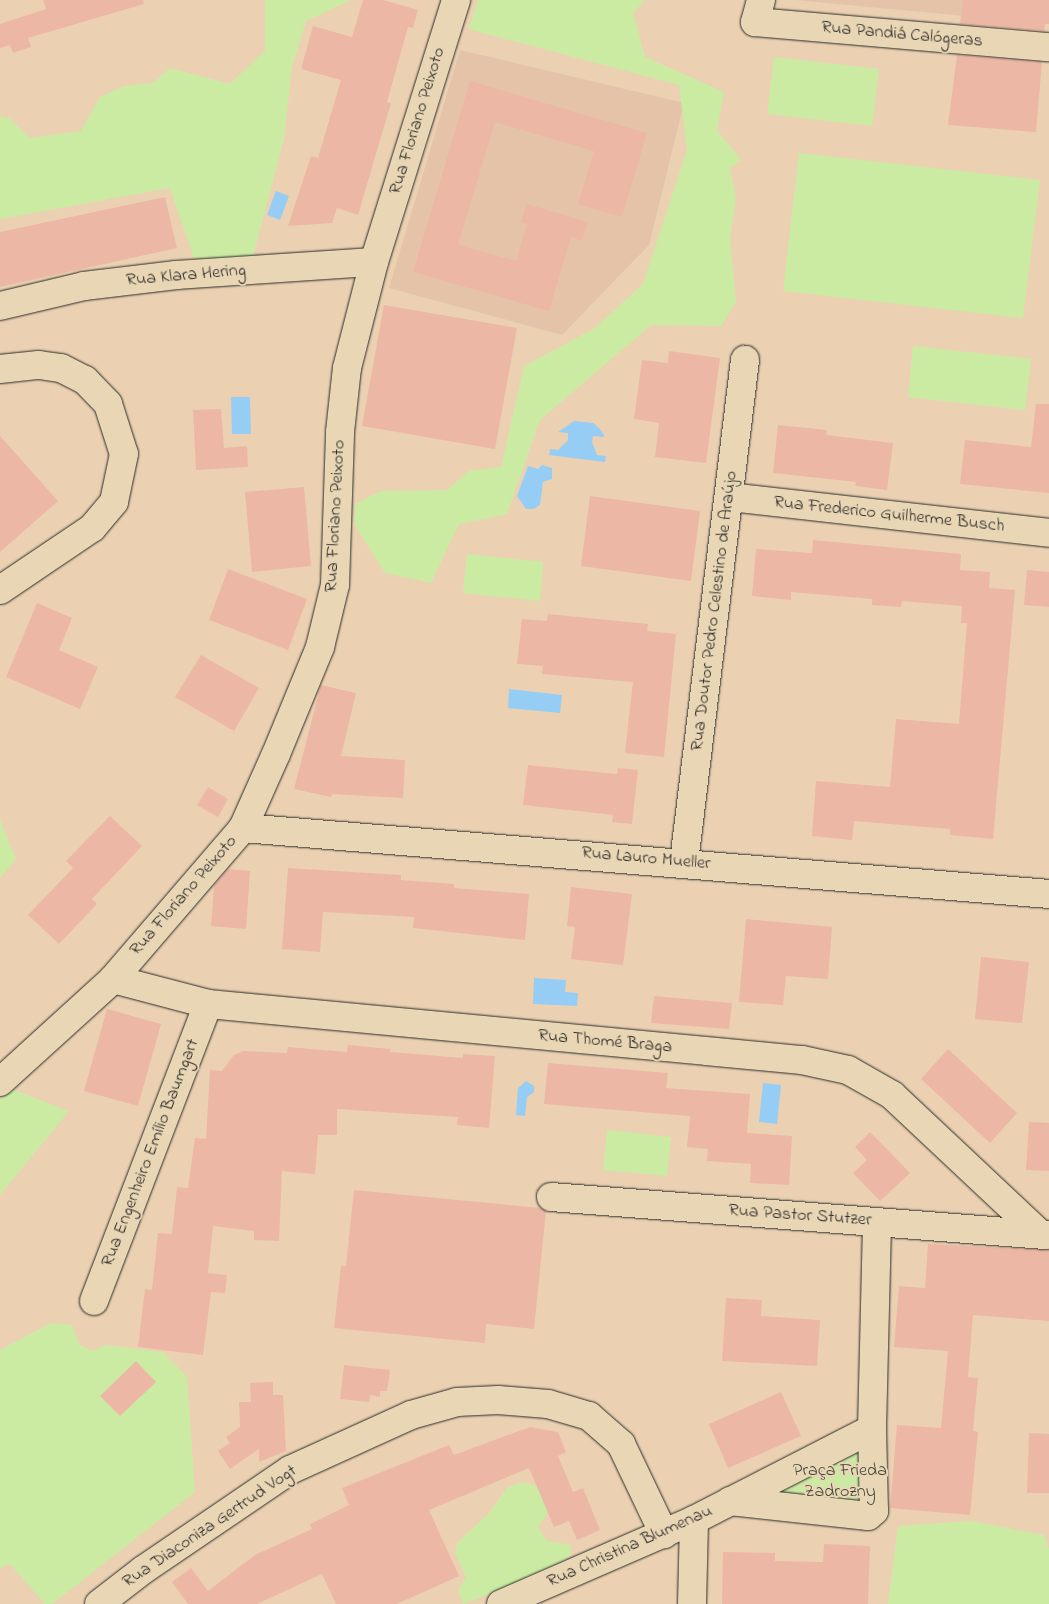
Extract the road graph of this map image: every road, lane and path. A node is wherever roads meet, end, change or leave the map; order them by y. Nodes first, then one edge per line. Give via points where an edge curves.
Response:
1 (456, 0) edge
2 (758, 11) edge
3 (1049, 47) edge
4 (374, 262) junction
5 (0, 306) edge
6 (745, 360) dead end
7 (0, 369) edge
8 (729, 497) junction
9 (1049, 533) edge
10 (0, 590) edge
11 (243, 828) junction
12 (684, 862) junction
13 (1049, 894) edge
14 (113, 979) junction
15 (208, 1004) junction
16 (0, 1082) edge
17 (551, 1197) dead end
18 (877, 1222) junction
19 (1044, 1235) edge
20 (94, 1301) dead end
21 (872, 1430) junction
22 (730, 1501) junction
23 (694, 1520) junction
24 (664, 1534) junction
25 (99, 1604) edge
26 (501, 1604) edge
27 (692, 1604) edge

1 - 4 street, Rua Floriano Peixoto
2 - 3 street, Rua Pandiá Calógeras
4 - 5 street, Rua Klara Hering via 176,274 84,286
4 - 11 street, Rua Floriano Peixoto via 346,377 340,432 335,585 320,647
6 - 8 street, Rua Doutor Pedro Celestino de Araújo
7 - 10 street via 39,365 62,368 85,380 108,404 124,454 114,502 92,528
8 - 9 street, Rua Frederico Guilherme Busch
8 - 12 street, Rua Doutor Pedro Celestino de Araújo
11 - 12 street, Rua Lauro Mueller
11 - 14 street, Rua Floriano Peixoto
12 - 13 street, Rua Lauro Mueller
14 - 15 street, Rua Thomé Braga
14 - 16 street, Rua Floriano Peixoto
15 - 19 street, Rua Thomé Braga via 802,1060 848,1070 892,1095
15 - 20 street, Rua Engenheiro Emílio Baumgart
17 - 18 street, Rua Pastor Stutzer
18 - 19 street, Rua Pastor Stutzer
18 - 21 street, Rua Christina Blumenau
21 - 22 street, Rua Christina Blumenau
21 - 22 street, Rua Christina Blumenau via 874,1511 871,1515
22 - 23 street, Rua Christina Blumenau
23 - 24 street, Rua Christina Blumenau
23 - 27 street
24 - 25 street, Rua Diaconiza Gertrud Vogt via 621,1444 589,1416 548,1404 498,1400 457,1402 411,1415 290,1470 143,1570
24 - 26 street, Rua Christina Blumenau

